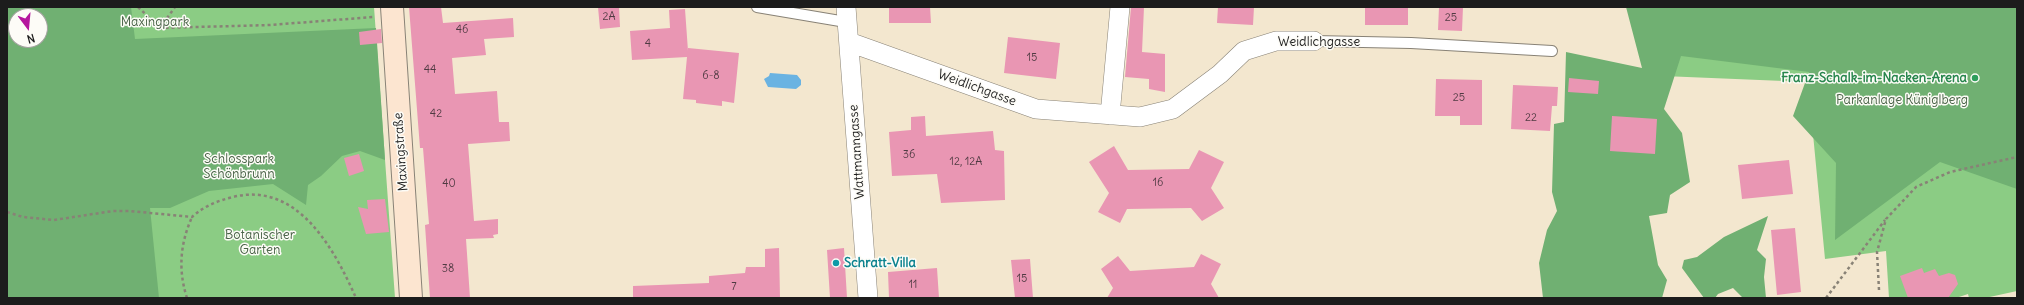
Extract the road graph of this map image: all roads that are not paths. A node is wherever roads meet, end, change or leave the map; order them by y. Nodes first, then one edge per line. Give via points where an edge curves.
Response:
1 (757, 7) edge
2 (1120, 7) edge
3 (392, 11) edge
4 (846, 14) edge
5 (1314, 41) joint
6 (849, 42) junction
7 (1552, 51) dead end
8 (1110, 115) junction
9 (411, 298) edge
10 (868, 298) edge

1 - 4 lane
2 - 8 street
3 - 9 street, Maxingstraße
4 - 6 street, Wattmanngasse
5 - 7 lane, Weidlichgasse via 1411,43
5 - 8 street, Weidlichgasse via 1276,40 1244,51 1220,74 1173,109 1140,117
6 - 8 street, Weidlichgasse via 1036,109
6 - 10 street, Wattmanngasse

